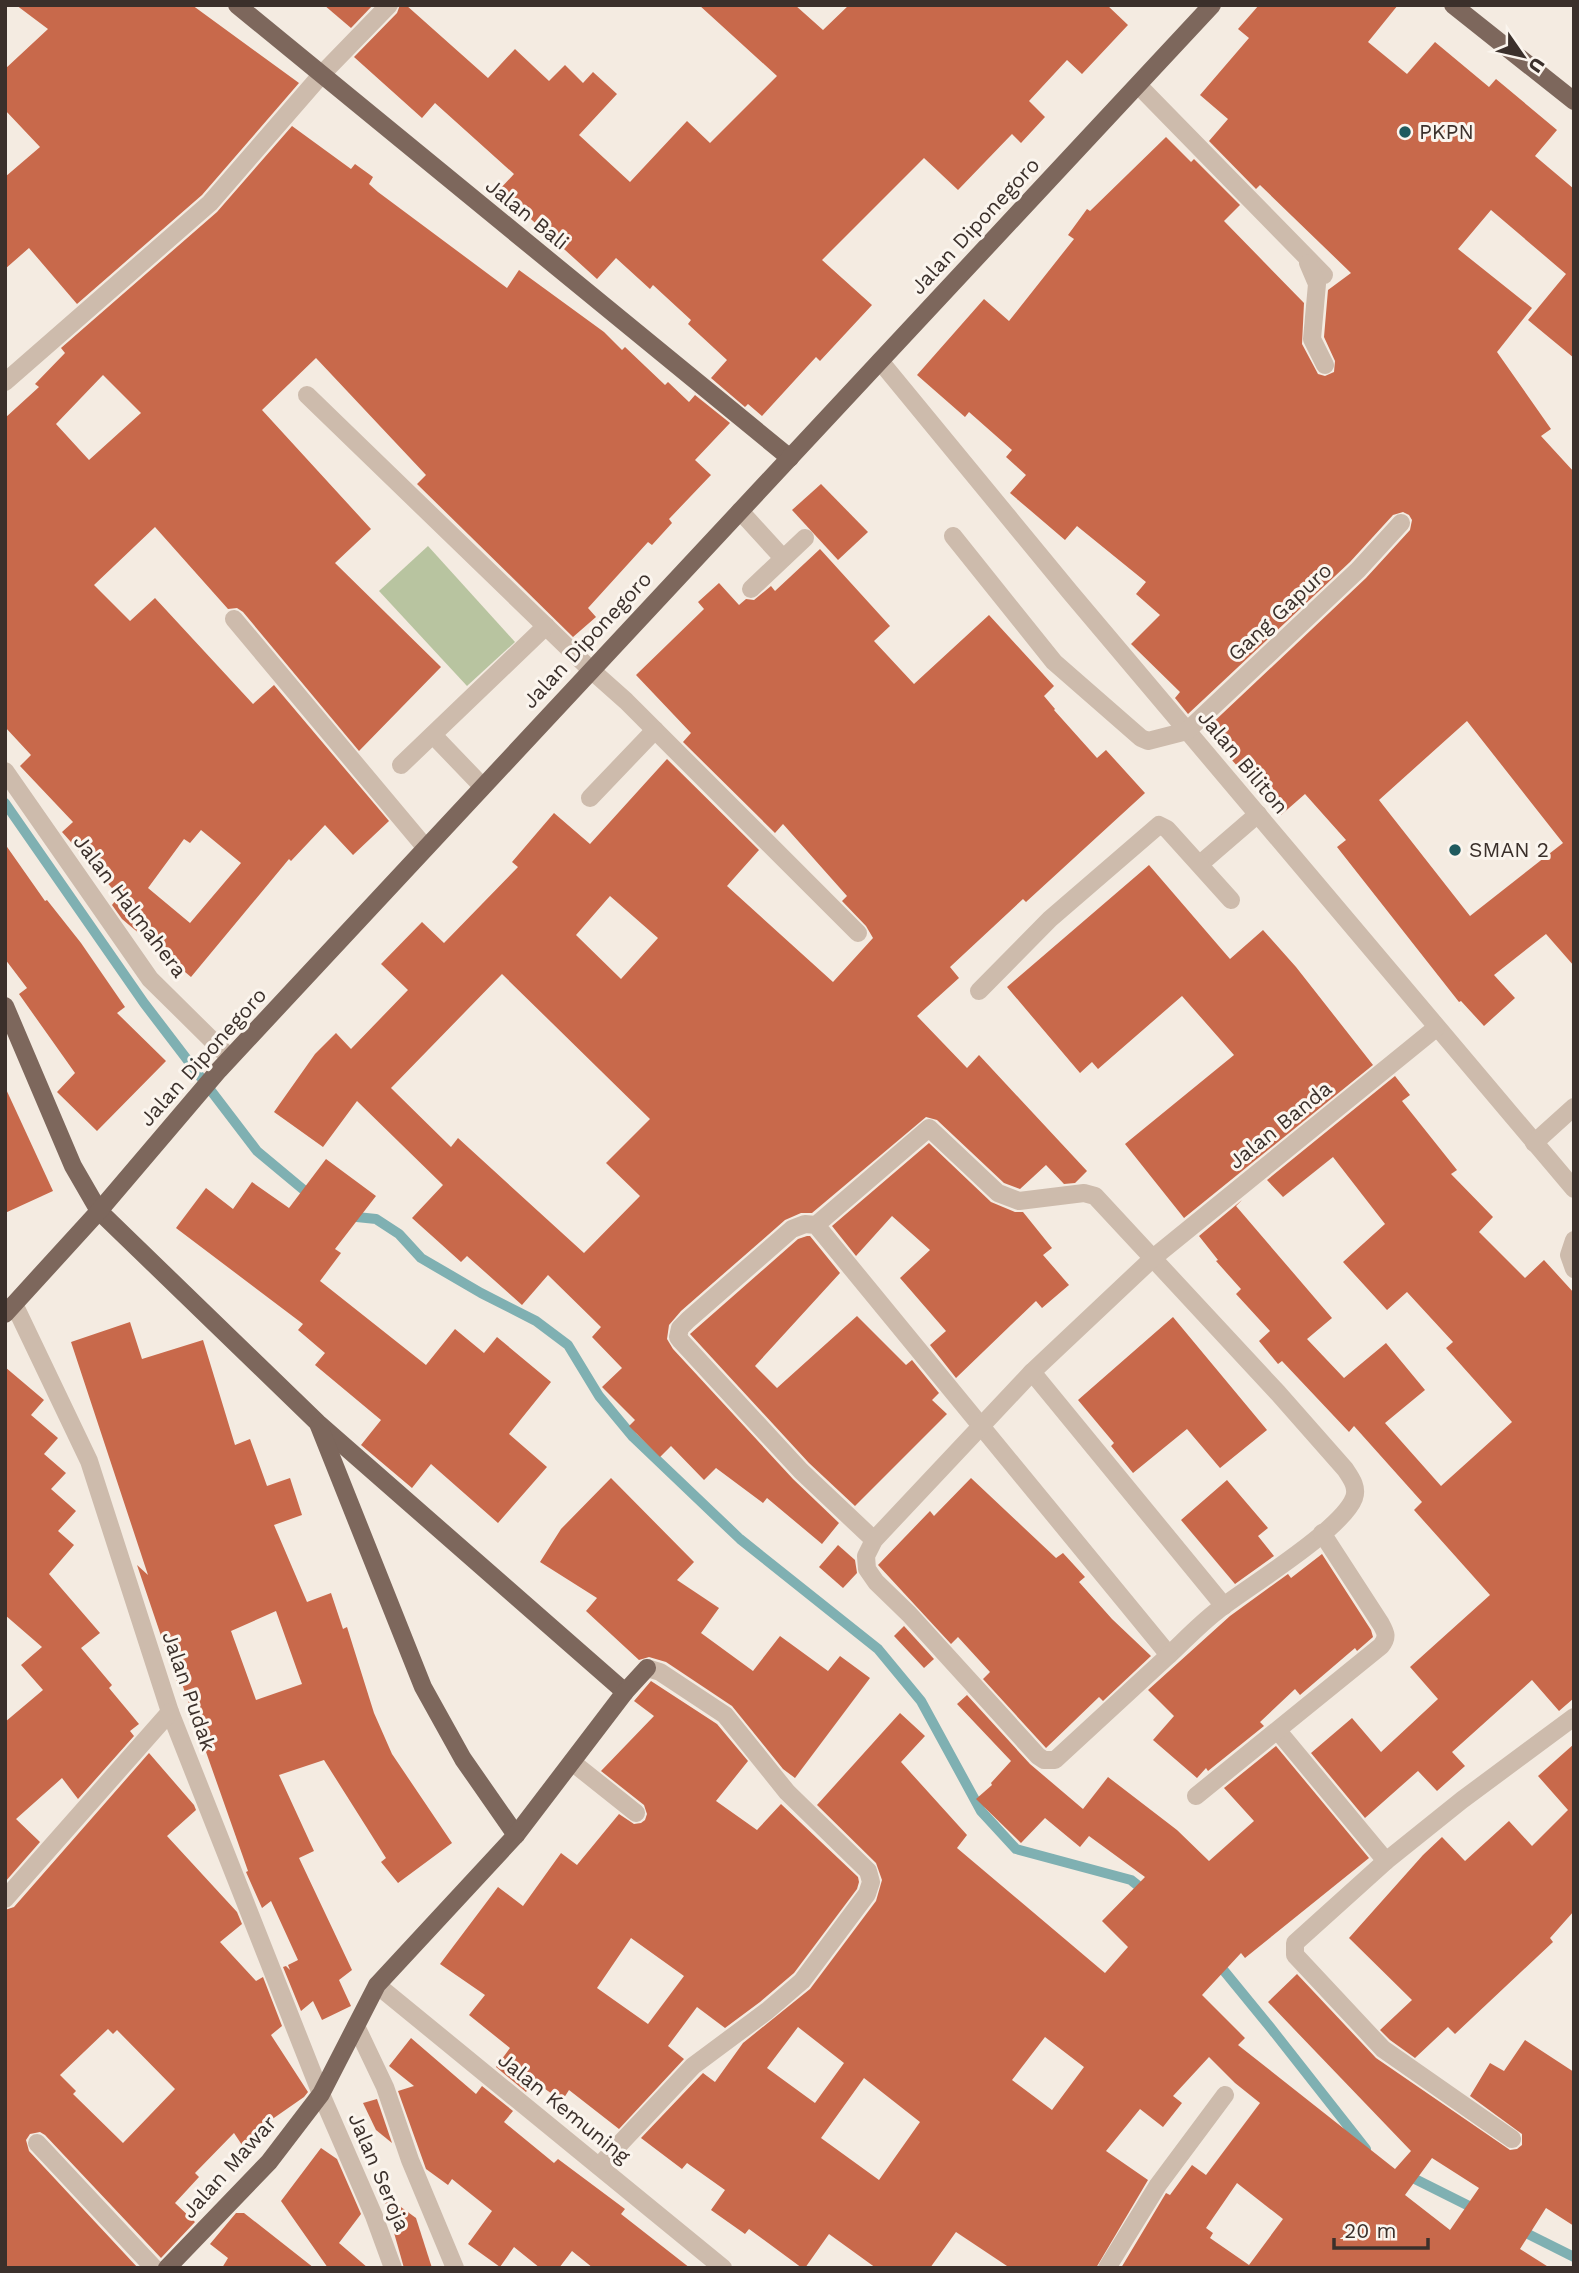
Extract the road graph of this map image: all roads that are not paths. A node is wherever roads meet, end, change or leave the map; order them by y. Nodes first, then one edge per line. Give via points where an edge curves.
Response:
1 (237, 5) edge
2 (389, 5) edge
3 (1212, 5) edge
4 (1453, 5) edge
5 (322, 74) junction
6 (1139, 86) junction
7 (1572, 97) edge
8 (1306, 256) junction
9 (1324, 275) dead end
10 (880, 361) junction
11 (1325, 365) dead end
12 (5, 382) edge
13 (307, 395) dead end
14 (790, 458) junction
15 (740, 511) junction
16 (1401, 523) dead end
17 (953, 536) dead end
18 (805, 538) dead end
19 (783, 558) junction
20 (751, 589) dead end
21 (234, 619) dead end
22 (546, 626) junction
23 (590, 670) junction
24 (655, 730) junction
25 (1187, 731) junction
26 (433, 735) junction
27 (401, 765) dead end
28 (5, 771) edge
29 (482, 786) junction
30 (590, 798) dead end
31 (1258, 814) junction
32 (425, 848) junction
33 (1200, 864) junction
34 (1231, 900) dead end
35 (858, 933) dead end
36 (979, 991) dead end
37 (5, 1006) edge
38 (1437, 1028) junction
39 (225, 1064) junction
40 (1574, 1107) edge
41 (1534, 1143) junction
42 (1574, 1189) edge
43 (99, 1211) junction
44 (816, 1225) junction
45 (1574, 1240) edge
46 (1153, 1258) junction
47 (1574, 1269) edge
48 (10, 1309) edge
49 (1032, 1371) junction
50 (318, 1423) junction
51 (981, 1426) junction
52 (1322, 1533) junction
53 (874, 1540) junction
54 (1224, 1606) junction
55 (1169, 1655) junction
56 (647, 1668) joint
57 (625, 1692) junction
58 (170, 1712) junction
59 (1574, 1717) edge
60 (1278, 1731) junction
61 (572, 1762) junction
62 (1196, 1796) dead end
63 (636, 1814) dead end
64 (516, 1835) junction
65 (1386, 1861) junction
66 (5, 1899) edge
67 (377, 1984) junction
68 (356, 2025) junction
69 (321, 2094) junction
70 (1225, 2095) dead end
71 (1512, 2138) dead end
72 (37, 2143) dead end
73 (598, 2166) junction
74 (154, 2268) edge
75 (167, 2268) edge
76 (393, 2268) edge
77 (454, 2268) edge
78 (723, 2268) edge
79 (1107, 2268) edge

1 - 5 main road, Jalan Bali
2 - 5 street
3 - 6 main road, Jalan Diponegoro
4 - 7 main road
5 - 12 street via 211,202
5 - 14 main road, Jalan Bali
6 - 8 street
6 - 10 main road, Jalan Diponegoro
8 - 9 street
8 - 11 street via 1317,284 1312,339
10 - 14 main road, Jalan Diponegoro
10 - 25 street, Jalan Biliton
13 - 22 street
14 - 15 main road, Jalan Diponegoro
15 - 19 street
15 - 23 main road, Jalan Diponegoro
16 - 25 street, Gang Gapuro via 1358,570
17 - 25 street via 1054,662 1141,738 1148,741
18 - 19 street
19 - 20 street
21 - 32 street
22 - 23 street
22 - 26 street
23 - 24 street
23 - 29 main road, Jalan Diponegoro
24 - 30 street
24 - 35 street
25 - 31 street, Jalan Biliton
26 - 27 street
26 - 29 street
28 - 39 street, Jalan Halmahera via 150,979
29 - 32 main road, Jalan Diponegoro
31 - 33 street
31 - 38 street, Jalan Biliton
32 - 39 main road, Jalan Diponegoro
33 - 34 street
33 - 36 street via 1159,825 1050,919
37 - 43 main road via 73,1166
38 - 41 street, Jalan Biliton
38 - 46 street, Jalan Banda
39 - 43 main road, Jalan Diponegoro
40 - 41 street
41 - 42 street, Jalan Biliton
43 - 48 main road, Jalan Diponegoro
43 - 50 main road
44 - 46 street via 929,1128 998,1193 1018,1201 1084,1193 1095,1196
44 - 51 street
44 - 53 street via 792,1229 680,1328 678,1337 801,1471
45 - 47 street via 1569,1255
46 - 49 street, Jalan Banda
46 - 52 street via 1354,1483 1355,1496 1347,1510
48 - 58 street, Jalan Pudak via 89,1461
49 - 51 street, Jalan Banda
49 - 54 street
50 - 57 main road
50 - 64 main road via 423,1687 463,1759
51 - 53 street, Jalan Banda
51 - 55 street
52 - 54 street
52 - 60 street via 1387,1636 1381,1646
53 - 55 street via 866,1556 867,1569 876,1582 1044,1760 1055,1760
54 - 55 street
56 - 57 main road, Jalan Mawar
56 - 73 street via 725,1715 787,1792 868,1871 871,1882 867,1894 802,1981 693,2066
57 - 61 main road, Jalan Mawar
58 - 66 street
58 - 69 street, Jalan Pudak
59 - 65 street
60 - 62 street
60 - 65 street
61 - 63 street
61 - 64 main road, Jalan Mawar
64 - 67 main road, Jalan Mawar
65 - 71 street via 1302,1936 1295,1955 1383,2049
67 - 68 main road, Jalan Mawar
67 - 73 street, Jalan Kemuning
68 - 69 main road, Jalan Mawar
68 - 77 street
69 - 75 main road, Jalan Mawar via 269,2162
69 - 76 street, Jalan Seroja
70 - 79 street via 1158,2185
72 - 74 street
73 - 78 street, Jalan Kemuning

